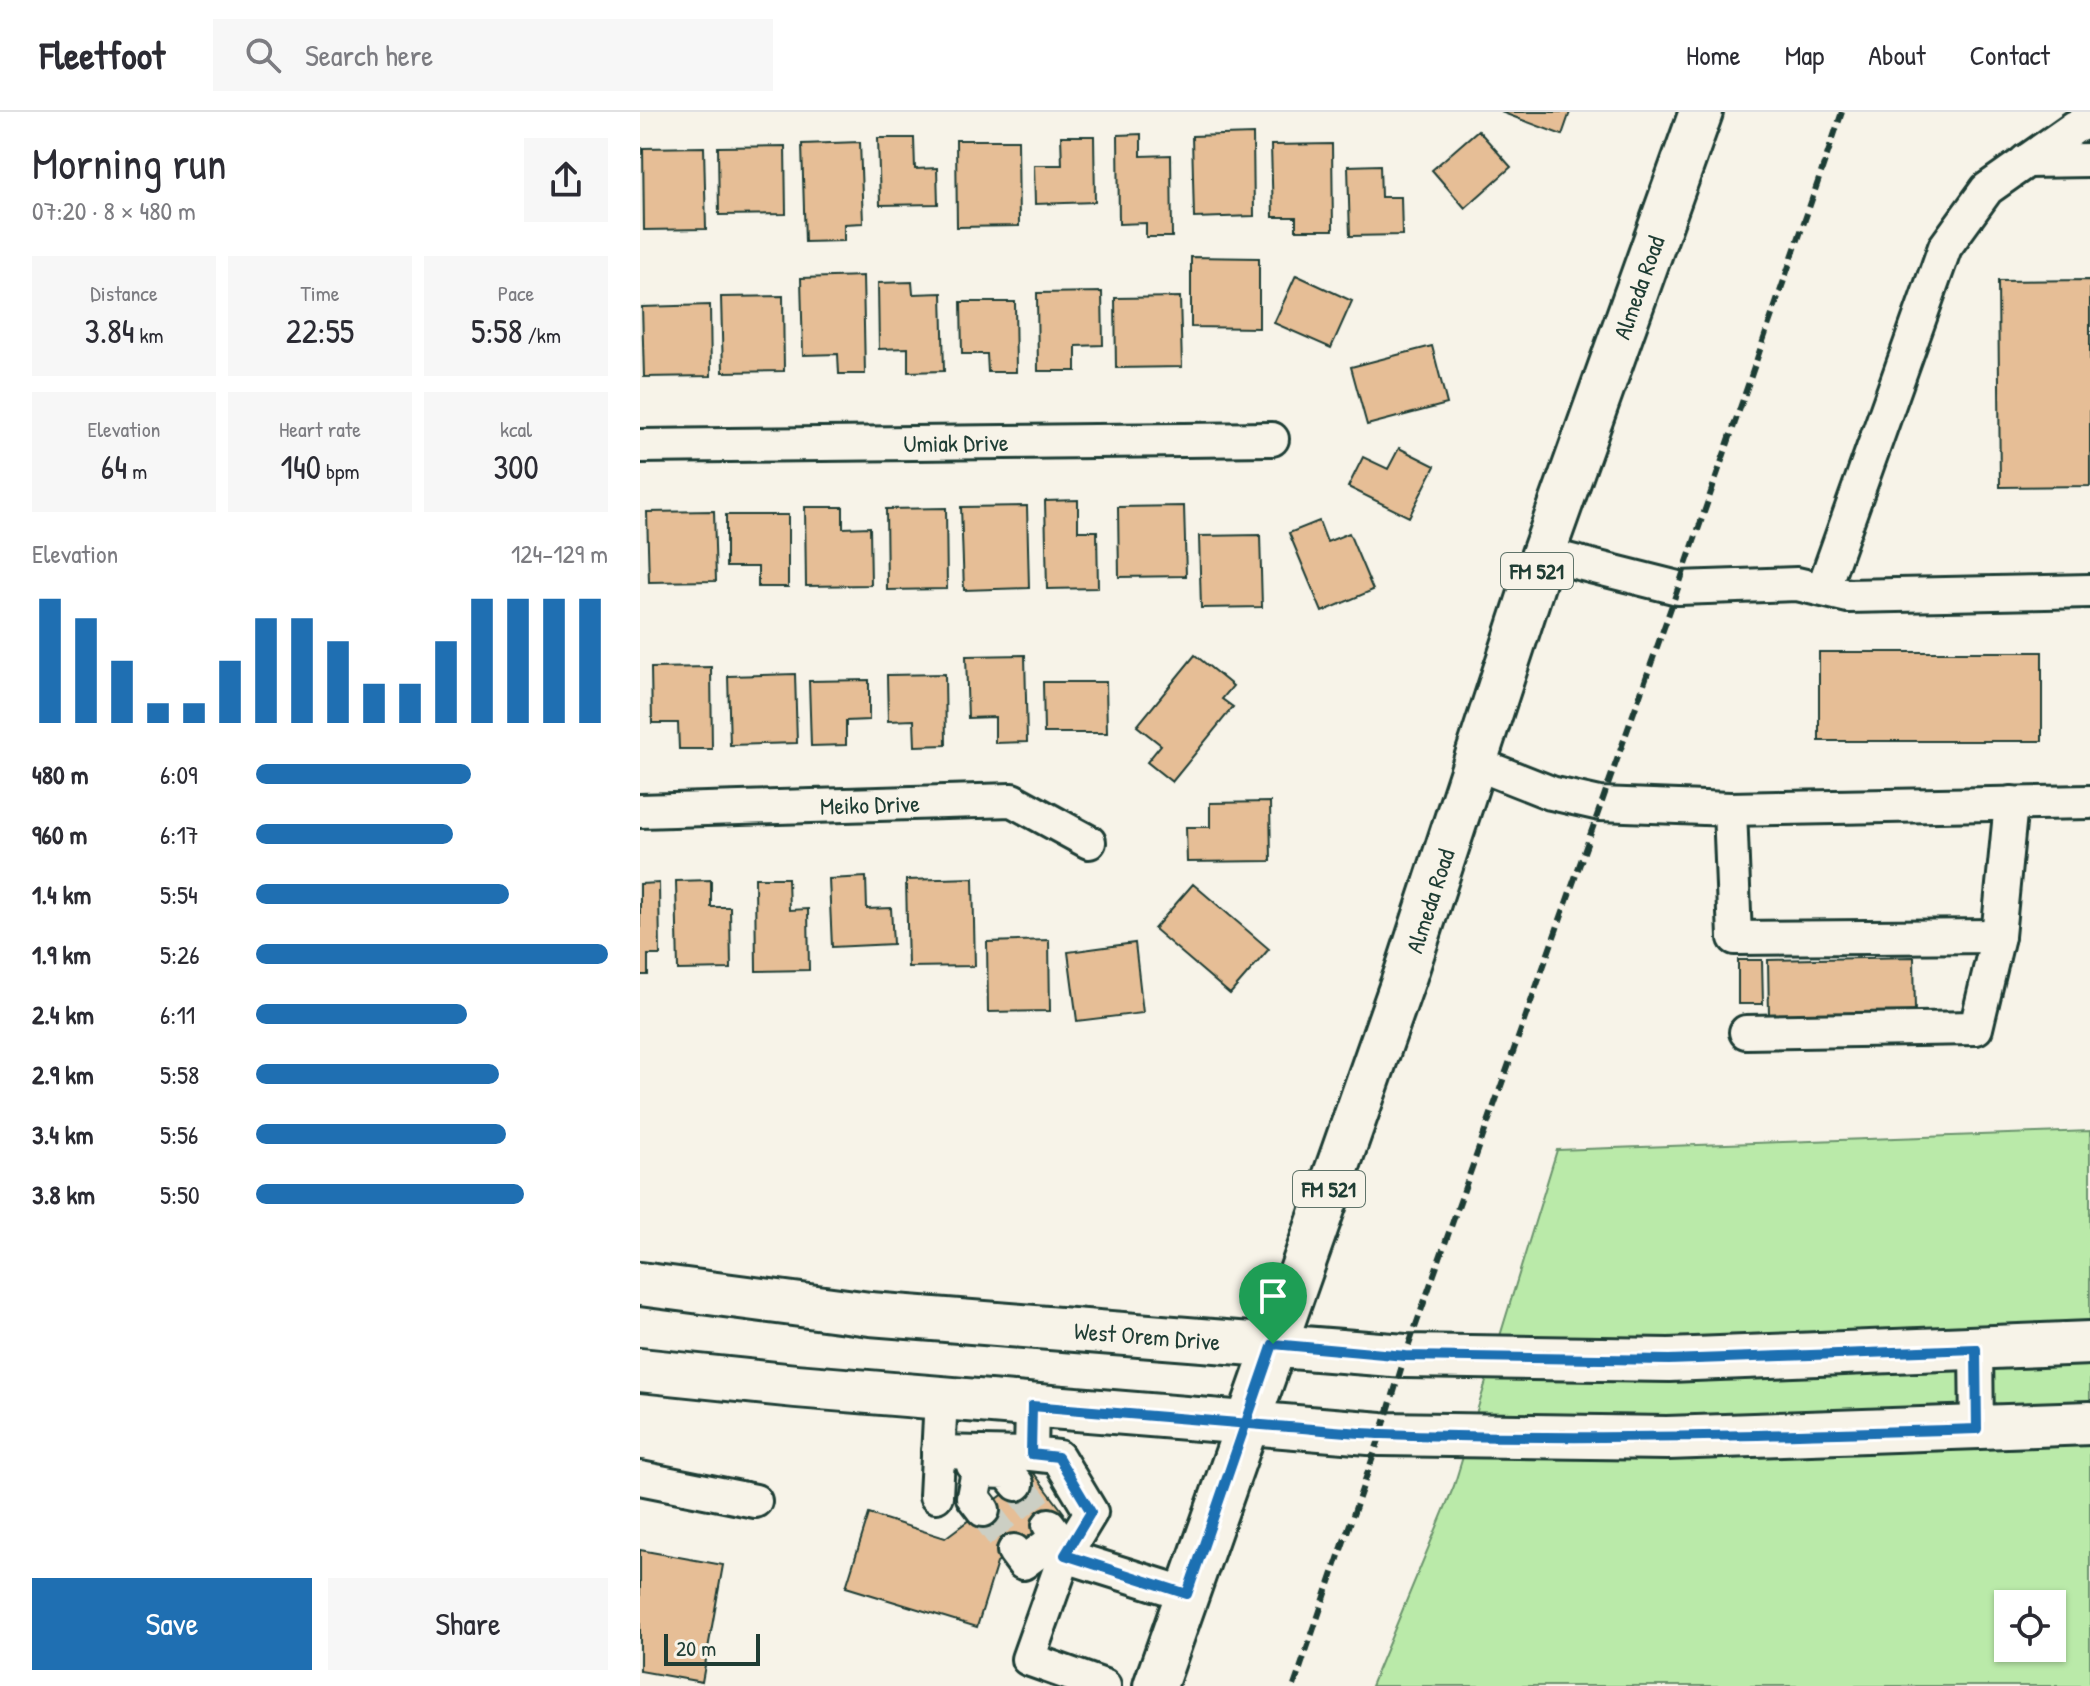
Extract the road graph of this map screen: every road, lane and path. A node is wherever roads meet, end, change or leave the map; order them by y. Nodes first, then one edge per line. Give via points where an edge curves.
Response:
1 (1701, 112) edge
2 (2090, 121) edge
3 (2090, 160) edge
4 (2026, 161) junction
5 (1272, 439) dead end
6 (640, 446) edge
7 (1543, 554) junction
8 (1823, 589) junction
9 (2090, 591) edge
10 (1475, 763) junction
11 (2090, 802) edge
12 (2011, 803) junction
13 (1730, 809) junction
14 (640, 811) edge
15 (1089, 842) dead end
16 (1998, 936) junction
17 (1746, 1032) dead end
18 (640, 1284) edge
19 (2090, 1343) edge
20 (1273, 1344) junction
21 (1976, 1349) junction
22 (640, 1370) edge
23 (941, 1398) junction
24 (1032, 1406) junction
25 (1246, 1423) junction
26 (2090, 1423) edge
27 (1977, 1429) junction
28 (1031, 1454) junction
29 (960, 1459) junction
30 (640, 1478) edge
31 (1017, 1484) tunnel mouth
32 (936, 1496) dead end
33 (755, 1501) dead end
34 (983, 1510) tunnel mouth
35 (1043, 1545) junction
36 (1187, 1594) junction
37 (1104, 1686) edge
38 (1155, 1686) edge

1 - 7 main road, Almeda Road / FM 521
2 - 4 street
3 - 4 street
4 - 8 street via 1987,189 1945,247
5 - 6 street, Umiak Drive
7 - 8 street via 1678,588 1797,584
7 - 10 main road, Almeda Road / FM 521
8 - 9 street via 1848,596
10 - 13 street via 1551,793 1600,804
10 - 20 main road, Almeda Road / FM 521
11 - 12 street
12 - 13 street
12 - 16 street
13 - 16 street via 1735,938
14 - 15 street, Meiko Drive via 1012,800
16 - 17 street via 1976,1028
18 - 20 main road, West Orem Drive via 870,1314
19 - 21 main road, West Orem Drive
20 - 21 main road, West Orem Drive via 1405,1356 1669,1360
20 - 25 main road, Almeda Road / FM 521
21 - 27 street
22 - 23 main road
23 - 24 main road
23 - 29 street
24 - 25 main road
24 - 28 street
25 - 27 main road via 1381,1434 1667,1438
25 - 36 main road, Almeda Road / FM 521
26 - 27 main road
28 - 29 street
28 - 35 street via 1058,1457 1091,1512
29 - 31 street via 1007,1472
29 - 32 street
29 - 34 street
30 - 33 street
35 - 36 street
35 - 37 street via 1028,1659
36 - 38 main road, Almeda Road / FM 521

